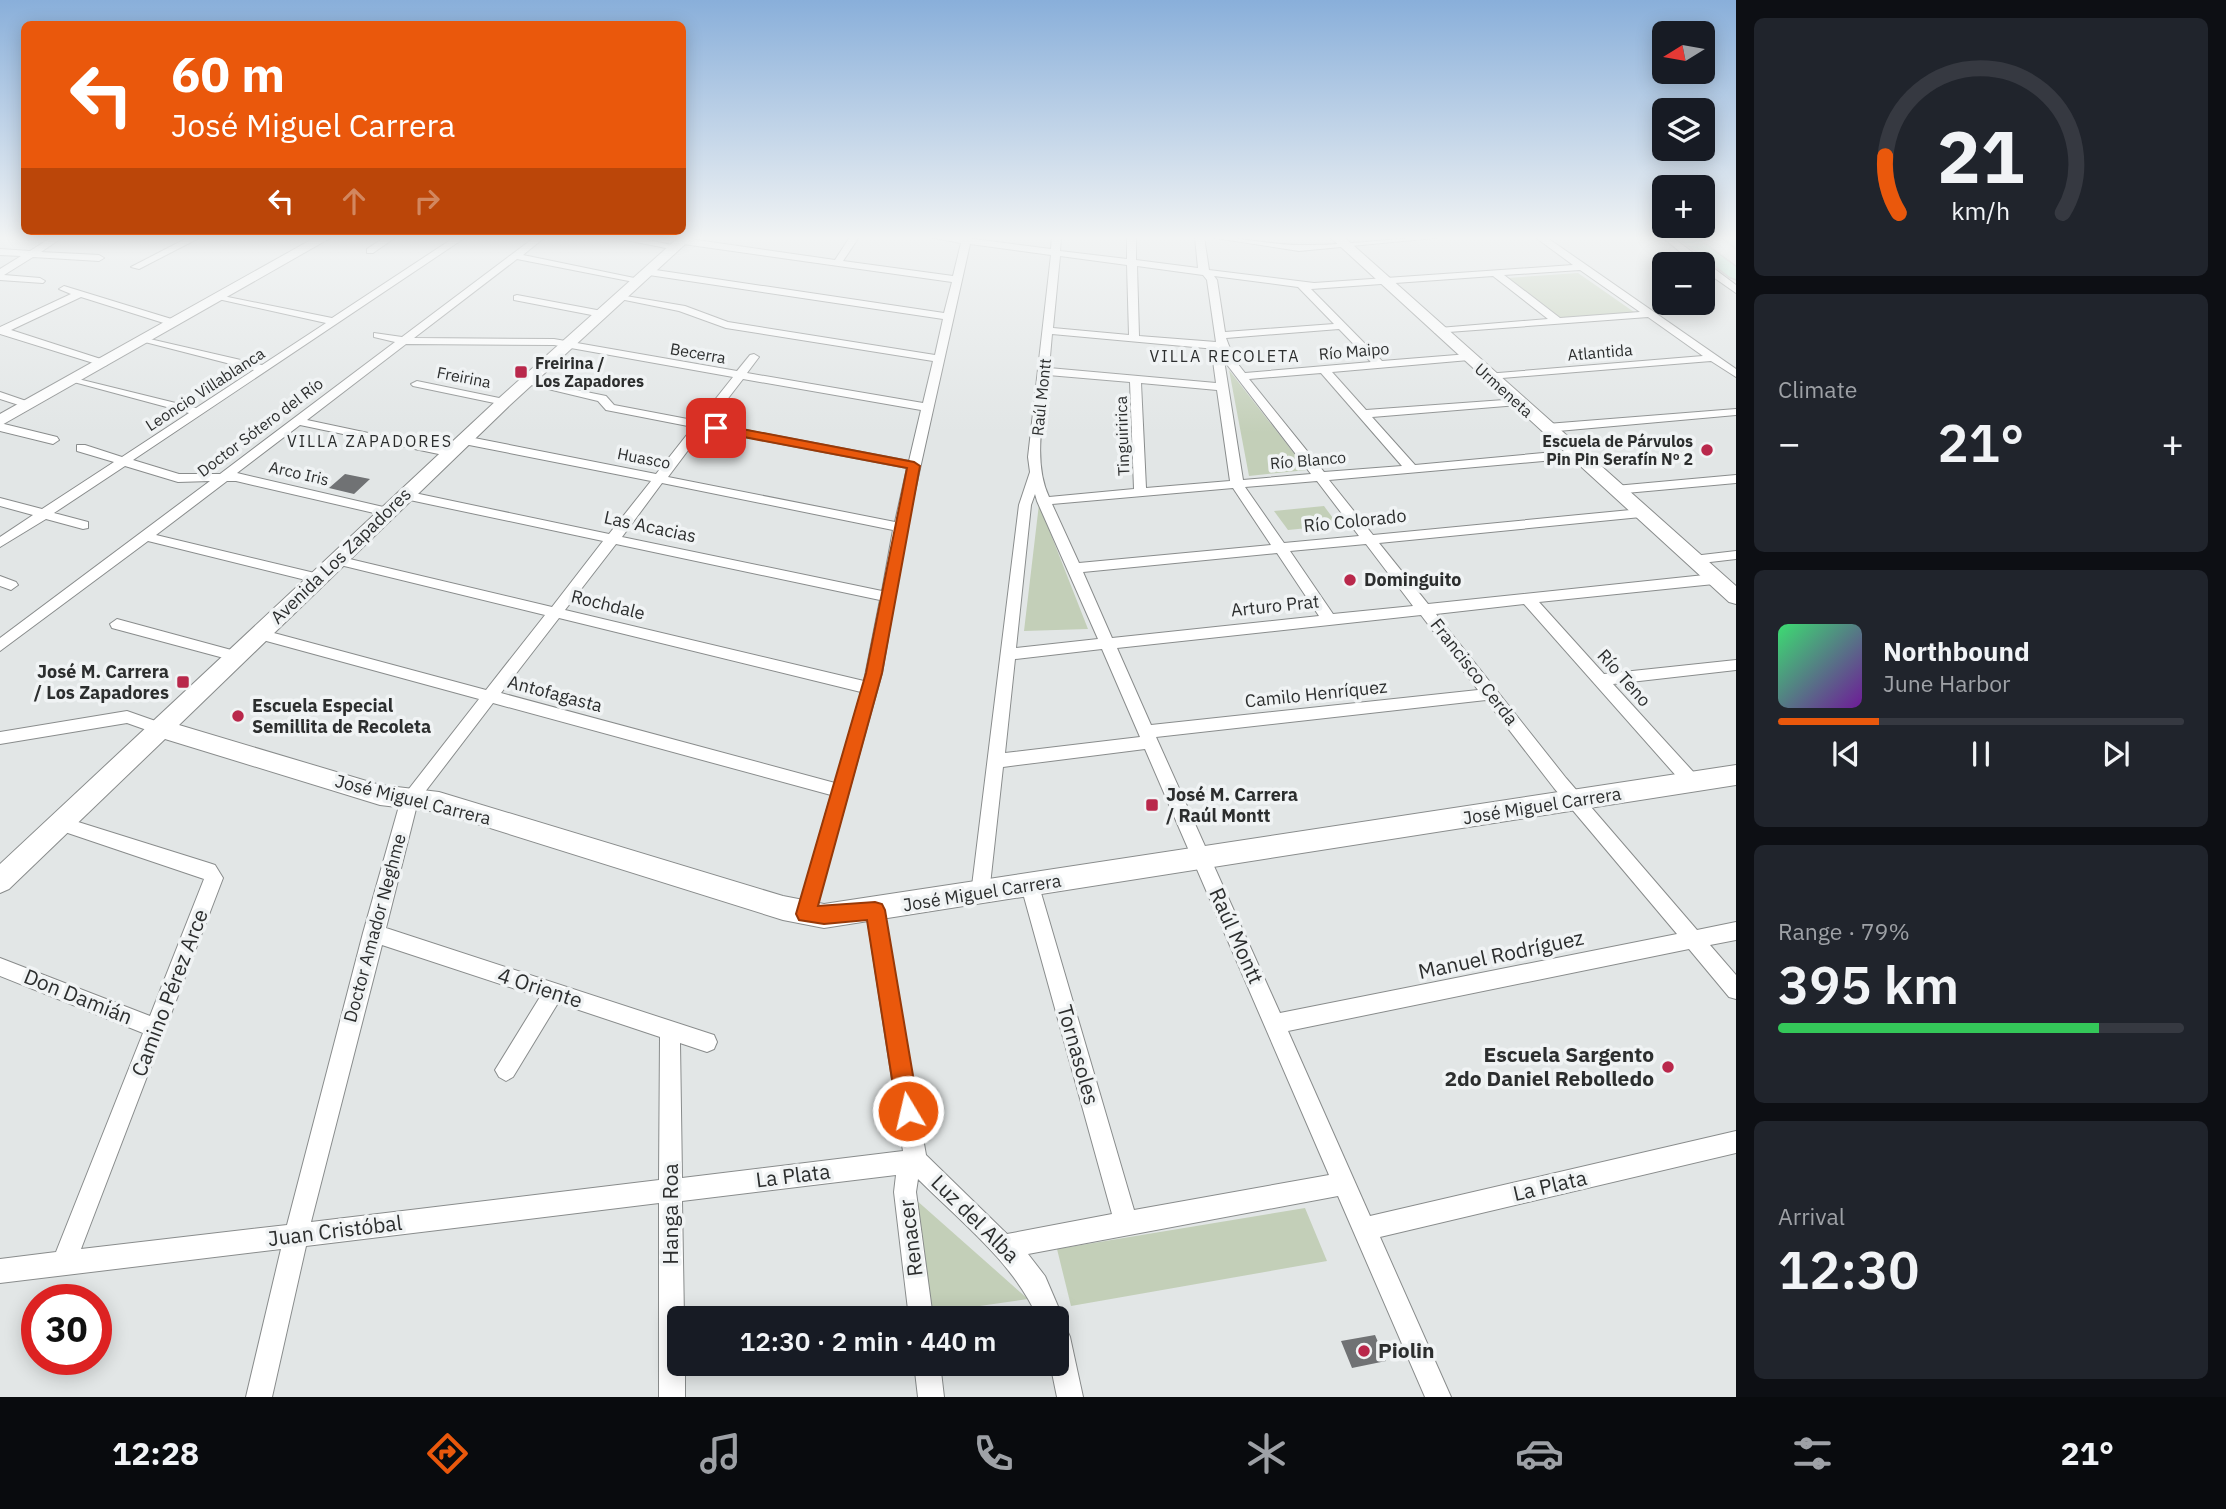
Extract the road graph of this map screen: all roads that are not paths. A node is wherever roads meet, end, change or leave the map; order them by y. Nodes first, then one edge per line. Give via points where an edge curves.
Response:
1 (62, 302) edge
2 (107, 302) edge
3 (212, 302) edge
4 (244, 302) edge
5 (366, 302) edge
6 (455, 302) edge
7 (539, 302) edge
8 (615, 302) edge
9 (646, 302) edge
10 (839, 302) edge
11 (953, 302) edge
12 (1051, 302) edge
13 (1133, 302) edge
14 (1215, 302) edge
15 (1319, 302) edge
16 (1407, 302) edge
17 (1533, 302) edge
18 (1633, 302) edge
19 (602, 314) junction
20 (1650, 314) junction
21 (949, 317) junction
22 (1558, 321) junction
23 (174, 323) junction
24 (336, 323) junction
25 (1342, 326) junction
26 (0, 330) edge
27 (1048, 331) junction
28 (1439, 331) junction
29 (378, 335) dead end
30 (1134, 338) junction
31 (145, 339) junction
32 (404, 341) junction
33 (1221, 341) junction
34 (567, 345) junction
35 (754, 357) dead end
36 (1469, 358) junction
37 (1713, 358) junction
38 (940, 359) junction
39 (103, 363) junction
40 (1380, 365) junction
41 (265, 369) junction
42 (1324, 370) junction
43 (1044, 371) junction
44 (1736, 374) edge
45 (739, 376) junction
46 (1243, 376) junction
47 (1490, 376) junction
48 (74, 379) junction
49 (1135, 379) junction
50 (527, 382) junction
51 (417, 384) dead end
52 (1222, 387) junction
53 (0, 395) edge
54 (504, 402) junction
55 (1518, 402) junction
56 (28, 405) junction
57 (929, 408) junction
58 (199, 412) junction
59 (1736, 412) edge
60 (1364, 414) junction
61 (0, 421) edge
62 (298, 421) junction
63 (701, 425) junction
64 (0, 427) edge
65 (1547, 428) junction
66 (54, 440) dead end
67 (464, 440) junction
68 (81, 449) dead end
69 (449, 454) junction
70 (1576, 454) junction
71 (125, 461) junction
72 (914, 466) junction
73 (1411, 468) junction
74 (1035, 474) junction
75 (224, 476) junction
76 (1322, 476) junction
77 (1736, 478) edge
78 (659, 479) junction
79 (1237, 484) junction
80 (1615, 490) junction
81 (1140, 492) junction
82 (405, 495) junction
83 (1044, 501) junction
84 (0, 502) edge
85 (387, 512) junction
86 (1641, 513) junction
87 (44, 514) junction
88 (83, 525) dead end
89 (900, 527) junction
90 (144, 536) junction
91 (612, 539) junction
92 (1371, 539) junction
93 (0, 543) edge
94 (1280, 548) junction
95 (1736, 555) edge
96 (337, 560) junction
97 (1693, 560) junction
98 (1074, 568) junction
99 (318, 578) junction
100 (1714, 579) junction
101 (887, 597) junction
102 (1736, 597) edge
103 (1528, 599) junction
104 (1425, 610) junction
105 (555, 612) junction
106 (1329, 620) junction
107 (117, 624) dead end
108 (259, 634) junction
109 (1107, 644) junction
110 (0, 646) edge
111 (1008, 654) junction
112 (235, 656) junction
113 (1736, 665) edge
114 (1600, 680) junction
115 (870, 688) junction
116 (1490, 694) junction
117 (491, 697) junction
118 (158, 728) junction
119 (1149, 737) junction
120 (0, 738) edge
121 (996, 761) junction
122 (1736, 775) edge
123 (1692, 782) junction
124 (841, 791) junction
125 (410, 799) junction
126 (1575, 801) junction
127 (59, 823) junction
128 (1202, 859) junction
129 (0, 881) edge
130 (1030, 886) junction
131 (980, 894) junction
132 (875, 910) junction
133 (806, 914) junction
134 (1736, 931) edge
135 (373, 933) junction
136 (1693, 939) junction
137 (0, 967) edge
138 (1736, 990) edge
139 (554, 992) junction
140 (1275, 1024) junction
141 (156, 1028) junction
142 (670, 1030) junction
143 (707, 1042) dead end
144 (506, 1070) dead end
145 (1736, 1142) edge
146 (916, 1161) junction
147 (1345, 1183) junction
148 (671, 1191) junction
149 (1126, 1223) junction
150 (1364, 1229) junction
151 (296, 1236) junction
152 (1005, 1246) junction
153 (64, 1263) junction
154 (0, 1270) edge
155 (919, 1306) edge
156 (1045, 1306) edge
157 (929, 1376) edge
158 (1065, 1376) edge
159 (259, 1397) edge
160 (671, 1397) edge
161 (931, 1397) edge
162 (1070, 1397) edge
163 (1438, 1397) edge

1 - 26 street
2 - 23 street
3 - 23 street
4 - 24 street
5 - 24 street, Leoncio Villablanca
6 - 32 street, Doctor Sótero del Río
7 - 19 street
8 - 19 street, Avenida Los Zapadores
9 - 38 street via 681,308 726,325
10 - 21 street
11 - 21 street
12 - 27 street, Raúl Montt
13 - 30 street
14 - 33 street, Francisco Cerda
15 - 25 street
16 - 28 street, Urmeneta
17 - 22 street
18 - 20 street
19 - 34 street, Avenida Los Zapadores
20 - 22 street
20 - 37 street
21 - 38 street
22 - 28 street
23 - 31 street
24 - 41 street, Leoncio Villablanca
25 - 33 street
25 - 40 street
26 - 39 street
27 - 30 street
27 - 43 street, Raúl Montt
28 - 36 street, Urmeneta
29 - 32 street, Becerra
30 - 33 street
31 - 39 street
31 - 41 street
32 - 34 street, Becerra
32 - 62 street, Doctor Sótero del Río
33 - 46 street, Francisco Cerda
33 - 52 street, Francisco Cerda
34 - 45 street, Becerra
34 - 50 street, Avenida Los Zapadores
35 - 45 street, Doctor Amador Neghme
36 - 40 street, Río Maipo
36 - 47 street, Urmeneta
37 - 44 street
37 - 47 street, Atlantida
38 - 57 street
39 - 48 street
40 - 42 street, Río Maipo
41 - 58 street, Leoncio Villablanca
42 - 46 street, Río Maipo
42 - 60 street
43 - 49 street
43 - 74 street, Raúl Montt
45 - 57 street, Becerra
45 - 63 street, Doctor Amador Neghme
46 - 76 street, Francisco Cerda
47 - 55 street, Urmeneta
48 - 56 street
48 - 58 street
49 - 52 street
49 - 81 street, Tinguiririca
50 - 54 street, Avenida Los Zapadores
50 - 63 street via 602,398 610,408
51 - 54 street, Freirina
52 - 79 street, Francisco Cerda
53 - 56 street
54 - 67 street, Avenida Los Zapadores
55 - 60 street
55 - 65 street, Urmeneta
56 - 61 street
57 - 72 street
58 - 71 street, Leoncio Villablanca
59 - 65 street
60 - 73 street
62 - 69 street
62 - 75 street, Doctor Sótero del Río
63 - 72 street
63 - 78 street, Doctor Amador Neghme
64 - 66 street
65 - 70 street, Urmeneta
67 - 69 street, Avenida Los Zapadores
67 - 78 street, Huasco
68 - 71 street, Arco Iris
69 - 82 street, Avenida Los Zapadores
70 - 73 street, Río Blanco
70 - 80 street, Urmeneta
71 - 75 street, Arco Iris via 178,478
71 - 87 street, Leoncio Villablanca
72 - 89 street
73 - 76 street, Río Blanco
74 - 83 street, Raúl Montt
74 - 111 street, Raúl Montt via 1025,505
75 - 85 street, Arco Iris
75 - 90 street, Doctor Sótero del Río
76 - 79 street, Río Blanco
76 - 92 street, Francisco Cerda
77 - 80 street
78 - 89 street, Huasco
78 - 91 street, Doctor Amador Neghme
79 - 81 street, Río Blanco
79 - 94 street, Francisco Cerda
80 - 86 street, Urmeneta
81 - 83 street, Río Blanco
82 - 85 street, Avenida Los Zapadores
82 - 91 street, Las Acacias
83 - 98 street, Raúl Montt
84 - 87 street
85 - 96 street, Avenida Los Zapadores
86 - 92 street, Río Colorado
86 - 97 street, Urmeneta
87 - 88 street
87 - 93 street, Leoncio Villablanca
89 - 101 street
90 - 99 street
90 - 110 street, Doctor Sótero del Río
91 - 101 street, Las Acacias
91 - 105 street, Doctor Amador Neghme
92 - 94 street, Río Colorado
92 - 104 street, Francisco Cerda
94 - 98 street, Río Colorado
94 - 106 street, Francisco Cerda
95 - 97 street
96 - 99 street, Avenida Los Zapadores
96 - 105 street, Rochdale
97 - 100 street, Urmeneta
98 - 109 street, Raúl Montt
99 - 108 street, Avenida Los Zapadores
100 - 102 street, Urmeneta
100 - 103 street, Arturo Prat
101 - 115 street
103 - 104 street, Arturo Prat
103 - 114 street, Río Teno
104 - 106 street, Arturo Prat
104 - 116 street, Francisco Cerda
105 - 115 street, Rochdale
105 - 117 street, Doctor Amador Neghme
106 - 109 street, Arturo Prat
107 - 112 street
108 - 112 street, Avenida Los Zapadores
108 - 117 street, Antofagasta
109 - 111 street, Arturo Prat
109 - 119 street, Raúl Montt
111 - 121 street, Raúl Montt
112 - 118 street, Avenida Los Zapadores
113 - 114 street
114 - 123 street, Río Teno
115 - 124 street
116 - 119 street, Camilo Henríquez
116 - 126 street, Francisco Cerda
117 - 124 street, Antofagasta
117 - 125 street, Doctor Amador Neghme
118 - 120 street, José Miguel Carrera via 127,718
118 - 125 street, José Miguel Carrera via 380,795
118 - 127 street, Avenida Los Zapadores
119 - 121 street, Camilo Henríquez
119 - 128 street, Raúl Montt
121 - 131 street, Raúl Montt
122 - 123 street, José Miguel Carrera
123 - 126 street, José Miguel Carrera
124 - 133 street
125 - 133 street, José Miguel Carrera via 439,802
125 - 135 street, Doctor Amador Neghme
126 - 128 street, José Miguel Carrera
126 - 136 street, Francisco Cerda
127 - 129 street, Avenida Los Zapadores
127 - 141 street, Camino Pérez Arce via 214,875
128 - 130 street, José Miguel Carrera
128 - 140 street, Raúl Montt
130 - 131 street, José Miguel Carrera
130 - 149 street, Tornasoles
131 - 132 street, José Miguel Carrera
132 - 133 street, José Miguel Carrera
132 - 146 street, Luz del Alba
134 - 136 street, Manuel Rodríguez
135 - 139 street, 4 Oriente
135 - 151 street, Doctor Amador Neghme
136 - 138 street, Francisco Cerda
136 - 140 street, Manuel Rodríguez
137 - 141 street, Don Damián
139 - 142 street, 4 Oriente
139 - 144 street
140 - 147 street, Raúl Montt
141 - 153 street, Camino Pérez Arce
142 - 143 street, 4 Oriente
142 - 148 street, Hanga Roa
145 - 150 street, La Plata
146 - 148 street, La Plata
146 - 152 street, Luz del Alba
146 - 155 street, Renacer via 907,1175 905,1192
147 - 149 street
147 - 150 street, Raúl Montt
148 - 151 street, Juan Cristóbal
148 - 160 street, Hanga Roa
149 - 152 street
150 - 163 street, Raúl Montt
151 - 153 street, Juan Cristóbal
151 - 159 street, Doctor Amador Neghme
152 - 156 street, Luz del Alba
153 - 154 street, Juan Cristóbal
157 - 161 street
158 - 162 street

